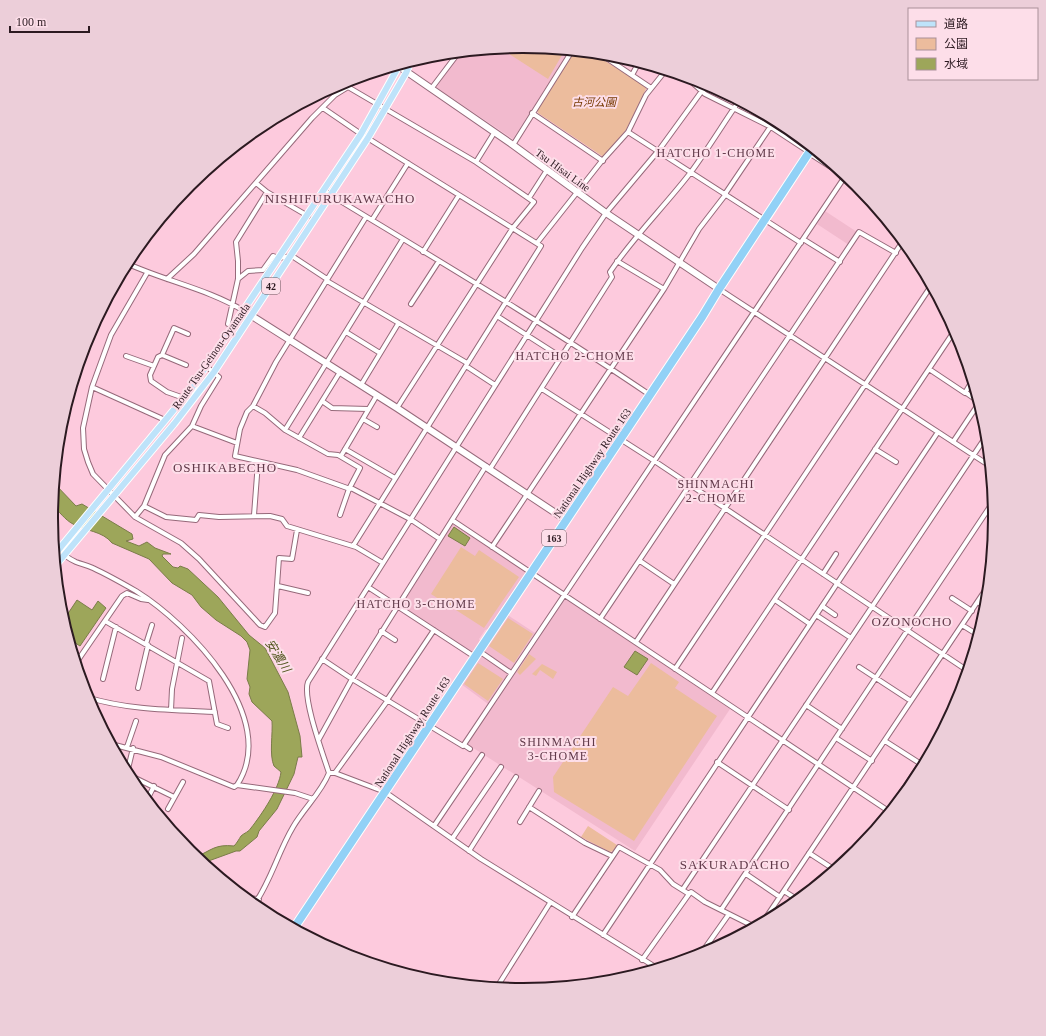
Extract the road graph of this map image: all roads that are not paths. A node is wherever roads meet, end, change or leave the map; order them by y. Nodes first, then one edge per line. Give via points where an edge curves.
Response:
1 (569, 56) edge
2 (454, 58) edge
3 (613, 62) edge
4 (637, 67) edge
5 (408, 68) edge
6 (402, 69) edge
7 (396, 71) edge
8 (406, 73) junction
9 (632, 75) junction
10 (662, 75) edge
11 (348, 87) joint
12 (698, 87) edge
13 (651, 88) junction
14 (431, 89) junction
15 (702, 90) junction
16 (378, 105) junction
17 (736, 105) edge
18 (323, 108) junction
19 (734, 108) junction
20 (386, 109) junction
21 (532, 113) junction
22 (771, 127) junction
23 (628, 132) junction
24 (494, 133) junction
25 (361, 134) junction
26 (368, 138) junction
27 (793, 140) edge
28 (513, 145) junction
29 (659, 150) junction
30 (810, 152) edge
31 (603, 160) junction
32 (476, 162) junction
33 (408, 163) junction
34 (546, 170) junction
35 (691, 172) junction
36 (843, 180) edge
37 (256, 183) junction
38 (324, 191) junction
39 (267, 192) junction
40 (577, 192) junction
41 (459, 194) junction
42 (726, 194) junction
43 (332, 195) junction
44 (529, 198) junction
45 (606, 214) junction
46 (308, 216) junction
47 (366, 217) junction
48 (372, 220) junction
49 (764, 220) junction
50 (514, 229) junction
51 (637, 234) junction
52 (403, 239) junction
53 (802, 241) junction
54 (537, 243) junction
55 (900, 247) edge
56 (423, 252) junction
57 (896, 253) junction
58 (292, 256) junction
59 (279, 258) junction
60 (617, 260) junction
61 (439, 261) junction
62 (840, 262) junction
63 (680, 263) junction
64 (132, 266) edge
65 (146, 272) junction
66 (167, 279) junction
67 (238, 279) junction
68 (327, 280) junction
69 (476, 284) junction
70 (664, 289) junction
71 (718, 289) junction
72 (928, 290) edge
73 (505, 302) junction
74 (364, 303) junction
75 (232, 304) junction
76 (411, 304) dead end
77 (244, 311) junction
78 (754, 312) junction
79 (251, 316) junction
80 (497, 316) junction
81 (536, 321) junction
82 (228, 324) dead end
83 (398, 324) junction
84 (346, 332) junction
85 (188, 334) dead end
86 (527, 335) junction
87 (790, 336) junction
88 (951, 336) edge
89 (290, 340) junction
90 (571, 342) junction
91 (436, 345) junction
92 (380, 353) junction
93 (162, 355) junction
94 (126, 356) dead end
95 (562, 357) junction
96 (826, 359) junction
97 (326, 363) junction
98 (186, 365) dead end
99 (466, 365) junction
100 (154, 366) junction
101 (206, 367) junction
102 (612, 369) junction
103 (929, 369) junction
104 (214, 372) junction
105 (340, 372) junction
106 (361, 385) junction
107 (495, 385) junction
108 (865, 385) junction
109 (92, 387) junction
110 (968, 387) edge
111 (542, 389) junction
112 (965, 392) junction
113 (377, 395) junction
114 (650, 395) junction
115 (972, 397) edge
116 (184, 398) junction
117 (322, 401) junction
118 (253, 406) junction
119 (396, 408) junction
120 (368, 409) junction
121 (902, 409) junction
122 (975, 409) edge
123 (582, 413) junction
124 (363, 419) junction
125 (165, 420) junction
126 (192, 426) junction
127 (377, 427) dead end
128 (427, 428) junction
129 (285, 430) junction
130 (938, 432) junction
131 (299, 438) junction
132 (621, 439) junction
133 (953, 442) junction
134 (982, 442) edge
135 (237, 443) junction
136 (456, 447) junction
137 (345, 449) junction
138 (875, 449) junction
139 (973, 455) junction
140 (341, 456) junction
141 (258, 462) junction
142 (654, 462) junction
143 (896, 462) dead end
144 (985, 462) edge
145 (488, 468) junction
146 (395, 478) junction
147 (690, 486) junction
148 (350, 488) junction
149 (107, 490) junction
150 (528, 494) junction
151 (113, 496) junction
152 (380, 503) junction
153 (144, 506) junction
154 (725, 509) junction
155 (988, 510) edge
156 (340, 514) dead end
157 (254, 515) junction
158 (136, 517) junction
159 (410, 520) junction
160 (452, 520) junction
161 (566, 520) junction
162 (297, 530) junction
163 (764, 535) junction
164 (440, 539) junction
165 (59, 545) edge
166 (353, 546) junction
167 (492, 547) junction
168 (59, 552) edge
169 (836, 554) dead end
170 (64, 555) junction
171 (60, 560) edge
172 (802, 560) junction
173 (640, 561) junction
174 (383, 563) junction
175 (532, 572) junction
176 (822, 574) junction
177 (674, 584) junction
178 (837, 584) junction
179 (278, 586) junction
180 (368, 587) junction
181 (308, 593) dead end
182 (564, 595) junction
183 (981, 597) edge
184 (952, 598) dead end
185 (149, 600) junction
186 (775, 600) junction
187 (978, 602) joint
188 (398, 606) junction
189 (822, 606) junction
190 (872, 607) junction
191 (972, 611) junction
192 (835, 614) dead end
193 (816, 615) junction
194 (600, 619) junction
195 (105, 621) junction
196 (810, 624) junction
197 (152, 625) dead end
198 (962, 625) junction
199 (116, 627) junction
200 (434, 630) junction
201 (381, 631) junction
202 (908, 631) junction
203 (973, 632) edge
204 (182, 638) dead end
205 (851, 638) junction
206 (395, 640) dead end
207 (636, 642) junction
208 (147, 644) junction
209 (477, 654) junction
210 (942, 654) junction
211 (80, 657) edge
212 (322, 659) junction
213 (177, 662) junction
214 (859, 667) dead end
215 (963, 668) edge
216 (675, 669) junction
217 (511, 673) junction
218 (876, 678) junction
219 (103, 679) dead end
220 (352, 679) junction
221 (138, 688) dead end
222 (712, 693) junction
223 (95, 700) edge
224 (387, 700) junction
225 (911, 701) junction
226 (806, 705) junction
227 (171, 710) junction
228 (215, 712) junction
229 (747, 717) junction
230 (136, 721) dead end
231 (429, 726) junction
232 (228, 728) dead end
233 (842, 729) junction
234 (836, 738) junction
235 (318, 739) junction
236 (783, 740) junction
237 (885, 741) junction
238 (117, 745) edge
239 (464, 745) junction
240 (127, 747) junction
241 (133, 748) junction
242 (470, 749) dead end
243 (482, 755) dead end
244 (872, 761) junction
245 (717, 762) junction
246 (919, 762) edge
247 (819, 764) junction
248 (129, 765) edge
249 (501, 767) dead end
250 (329, 772) junction
251 (335, 773) junction
252 (516, 777) dead end
253 (138, 779) edge
254 (183, 782) dead end
255 (237, 785) junction
256 (154, 786) junction
257 (752, 786) junction
258 (853, 787) junction
259 (539, 791) dead end
260 (385, 792) junction
261 (150, 795) edge
262 (174, 797) junction
263 (313, 799) junction
264 (168, 808) dead end
265 (529, 808) junction
266 (886, 809) edge
267 (788, 810) junction
268 (520, 822) dead end
269 (434, 826) junction
270 (452, 839) junction
271 (469, 851) junction
272 (809, 853) junction
273 (612, 856) junction
274 (650, 866) junction
275 (831, 867) edge
276 (746, 874) junction
277 (684, 889) junction
278 (784, 891) junction
279 (689, 894) junction
280 (780, 897) junction
281 (793, 897) edge
282 (259, 899) edge
283 (550, 903) junction
284 (721, 910) junction
285 (770, 912) edge
286 (728, 914) junction
287 (572, 917) junction
288 (296, 924) edge
289 (750, 924) edge
290 (603, 935) junction
291 (707, 945) edge
292 (642, 960) junction
293 (651, 965) edge
294 (500, 982) edge

1 - 21 street
2 - 14 street
3 - 9 street
4 - 9 street
5 - 8 main road, Route Tsu-Geinou-Oyamada / 42
6 - 8 main road, Tsu Hisai Line
7 - 16 main road, Route Tsu-Geinou-Oyamada / 42
8 - 14 main road, Tsu Hisai Line
8 - 20 main road, Route Tsu-Geinou-Oyamada / 42
9 - 13 street
10 - 13 street
11 - 16 street
11 - 18 street via 335,95
12 - 15 street
13 - 23 street
14 - 24 main road, Tsu Hisai Line
15 - 19 street via 705,94
15 - 29 street
16 - 20 street
16 - 25 main road, Route Tsu-Geinou-Oyamada / 42
17 - 19 street
18 - 25 street
18 - 37 street
19 - 22 street
19 - 35 street
20 - 26 main road, Route Tsu-Geinou-Oyamada / 42
20 - 32 street
21 - 28 street
21 - 31 street
22 - 27 street
22 - 42 street
23 - 29 street
23 - 31 street
24 - 28 main road, Tsu Hisai Line
24 - 32 street
25 - 26 street
25 - 38 main road, Route Tsu-Geinou-Oyamada / 42
26 - 33 street
26 - 43 main road, Route Tsu-Geinou-Oyamada / 42
28 - 34 main road, Tsu Hisai Line
29 - 35 street
29 - 45 street
30 - 49 highway, National Highway Route 163 / 163
31 - 40 street
32 - 44 street
33 - 41 street
33 - 48 street
34 - 40 main road, Tsu Hisai Line
34 - 44 street
35 - 42 street
35 - 51 street
36 - 53 street
37 - 39 street
37 - 66 street via 194,254
38 - 43 street
38 - 46 main road, Route Tsu-Geinou-Oyamada / 42
39 - 46 street
39 - 67 street via 236,242
40 - 45 main road, Tsu Hisai Line
40 - 54 street
41 - 50 street
41 - 56 street
42 - 49 street
42 - 63 street via 699,229
43 - 47 street
43 - 58 main road, Route Tsu-Geinou-Oyamada / 42
44 - 50 street via 534,202
45 - 51 main road, Tsu Hisai Line
45 - 81 street
46 - 59 main road, Route Tsu-Geinou-Oyamada / 42
47 - 48 street
47 - 68 street
48 - 52 street
49 - 53 street
49 - 71 highway, National Highway Route 163 / 163
50 - 54 street
50 - 69 street
51 - 60 street
51 - 63 main road, Tsu Hisai Line
52 - 56 street
52 - 74 street
53 - 62 street
53 - 78 street
54 - 73 street via 541,246
55 - 57 street
56 - 61 street
57 - 62 street via 859,232
57 - 96 street
58 - 59 street
58 - 68 street
58 - 79 main road, Route Tsu-Geinou-Oyamada / 42
59 - 67 street via 273,256 263,270 248,271
59 - 77 main road, Route Tsu-Geinou-Oyamada / 42
60 - 70 street
60 - 90 street via 610,272 612,277
61 - 69 street
61 - 76 street
62 - 87 street
63 - 70 street
63 - 71 main road, Tsu Hisai Line
64 - 65 street
65 - 66 street
65 - 109 street via 111,335
66 - 75 street
67 - 75 street
68 - 74 street
68 - 89 street
69 - 73 street
69 - 91 street
70 - 102 street
71 - 78 street
71 - 114 highway, National Highway Route 163 / 163
72 - 108 street
73 - 80 street
73 - 81 street
74 - 83 street
74 - 84 street
75 - 77 street
75 - 82 street
77 - 79 main road
77 - 101 main road, Route Tsu-Geinou-Oyamada / 42
78 - 87 street
78 - 142 street
79 - 89 main road
79 - 104 main road, Route Tsu-Geinou-Oyamada / 42
80 - 86 street
80 - 99 street
81 - 86 street
81 - 90 street
83 - 91 street
83 - 92 street
84 - 92 street
84 - 97 street
85 - 93 street via 174,328
86 - 95 street
86 - 107 street
87 - 96 street
87 - 147 street
88 - 103 street
89 - 97 main road
89 - 118 street
90 - 95 street
90 - 102 street
91 - 99 street
91 - 119 street
92 - 106 street
93 - 98 street
93 - 100 street via 158,357
94 - 100 street
95 - 111 street
96 - 108 street
96 - 154 street
97 - 105 main road
97 - 129 street
99 - 107 street
99 - 128 street
100 - 116 street via 150,375 151,381 167,392
101 - 104 street
101 - 116 main road, Route Tsu-Geinou-Oyamada / 42
102 - 114 street
102 - 123 street
103 - 112 street
103 - 121 street
104 - 126 street via 219,377
104 - 151 main road, Route Tsu-Geinou-Oyamada / 42
105 - 106 main road
105 - 117 street
106 - 113 main road
107 - 136 street
108 - 121 street
108 - 163 street
109 - 125 street
109 - 149 street via 83,428 84,449 93,474
110 - 112 street
111 - 123 street
111 - 145 street
112 - 115 street
113 - 119 main road
113 - 120 street
114 - 132 highway, National Highway Route 163 / 163
116 - 125 main road, Route Tsu-Geinou-Oyamada / 42
117 - 120 street via 332,408
117 - 131 street
118 - 129 street
118 - 135 street via 247,412
119 - 128 main road
120 - 124 street
121 - 130 street
121 - 138 street
122 - 133 street
123 - 132 street
123 - 150 street
124 - 127 street
124 - 137 street
125 - 149 main road, Route Tsu-Geinou-Oyamada / 42
126 - 135 street
126 - 153 street via 165,455
128 - 136 main road
128 - 146 street
129 - 131 street
130 - 133 street
130 - 178 street
131 - 140 street via 328,454
132 - 142 street
132 - 161 highway, National Highway Route 163 / 163
133 - 139 street
134 - 139 street
135 - 141 street via 235,456
136 - 145 main road
136 - 159 street
137 - 140 street
137 - 146 street
138 - 143 street
138 - 172 street
139 - 144 street
139 - 190 street
140 - 148 street via 360,468
141 - 148 street via 297,470
141 - 157 street
142 - 147 street
142 - 182 street
145 - 150 main road
145 - 160 street
146 - 152 street
147 - 154 street
147 - 173 street
148 - 152 street
148 - 156 street
149 - 151 street
149 - 165 main road, Route Tsu-Geinou-Oyamada / 42
150 - 161 main road
150 - 167 street
151 - 158 street
151 - 170 main road, Route Tsu-Geinou-Oyamada / 42
152 - 159 street
152 - 166 street
153 - 157 street via 166,517 196,520 199,515
153 - 158 street
154 - 163 street
154 - 177 street
155 - 202 street
157 - 162 street via 282,519 287,526
158 - 179 street via 181,543 199,559 260,626 266,627 275,613
159 - 164 street
159 - 174 street
160 - 164 street
160 - 167 street
161 - 175 highway, National Highway Route 163 / 163
162 - 166 street
162 - 179 street via 292,559 279,558
163 - 172 street
163 - 216 street
164 - 188 street
166 - 174 street
167 - 175 street
168 - 170 street
169 - 176 street
170 - 171 main road, Route Tsu-Geinou-Oyamada / 42
170 - 185 street via 104,573
172 - 176 street
172 - 186 street
173 - 177 street
173 - 194 street
174 - 180 street
175 - 182 street
175 - 209 highway, National Highway Route 163 / 163
176 - 178 street
177 - 207 street
178 - 189 street
178 - 190 street
179 - 181 street
180 - 188 street
180 - 212 street
182 - 194 street
182 - 217 street
183 - 187 street
184 - 191 street
185 - 195 street via 127,593 122,596
185 - 255 street via 206,652 224,674 236,698 247,726 249,743 247,767
186 - 196 street
186 - 222 street
187 - 191 street
188 - 200 street
188 - 201 street
189 - 192 street
189 - 193 street
190 - 202 street
190 - 205 street
191 - 198 street
193 - 196 street
193 - 205 street
194 - 207 street
195 - 199 street
195 - 211 street
196 - 229 street
197 - 208 street
198 - 203 street
198 - 210 street
199 - 208 street
199 - 219 street
200 - 209 street
200 - 224 street
201 - 206 street
201 - 220 street
202 - 210 street
202 - 218 street
204 - 213 street
205 - 226 street
207 - 216 street
208 - 213 street
208 - 221 street
209 - 217 street
209 - 231 highway, National Highway Route 163 / 163
210 - 215 street
210 - 225 street
212 - 220 street
212 - 235 street via 306,686
213 - 227 street
213 - 228 street via 209,681
214 - 218 street
216 - 222 street
217 - 239 street
218 - 225 street
218 - 233 street
220 - 224 street
220 - 235 street
222 - 229 street
223 - 227 street via 139,708
224 - 231 street
224 - 251 street
225 - 237 street
226 - 233 street
226 - 236 street
227 - 228 street
228 - 232 street via 217,724
229 - 236 street
229 - 245 street
230 - 240 street
231 - 239 street
231 - 260 highway, National Highway Route 163 / 163
233 - 234 street
234 - 244 street
234 - 247 street
235 - 250 street
236 - 247 street
236 - 257 street
237 - 244 street
237 - 246 street
238 - 240 street
239 - 242 street
240 - 241 street
241 - 248 street
241 - 255 street via 176,762 234,787
243 - 269 street
244 - 258 street
245 - 257 street
245 - 274 street
247 - 258 street
247 - 267 street
249 - 270 street
250 - 251 street
250 - 263 street
251 - 260 street
252 - 271 street
253 - 256 street
254 - 262 street
255 - 263 street via 295,793
256 - 261 street
256 - 262 street
257 - 267 street
257 - 277 street
258 - 266 street
258 - 272 street
259 - 265 street
260 - 269 street
260 - 288 highway, National Highway Route 163 / 163
262 - 264 street
263 - 282 street via 283,844
265 - 268 street
265 - 273 street
267 - 276 street
269 - 270 street
270 - 271 street
271 - 283 street
272 - 275 street
272 - 278 street
273 - 274 street via 619,846
273 - 287 street
274 - 277 street via 660,870 673,884
274 - 290 street
276 - 280 street
276 - 284 street
277 - 279 street
278 - 280 street
278 - 281 street
279 - 284 street via 691,892
279 - 292 street
280 - 285 street
283 - 287 street
283 - 294 street
284 - 286 street
286 - 289 street
286 - 291 street
287 - 290 street
290 - 292 street
292 - 293 street

